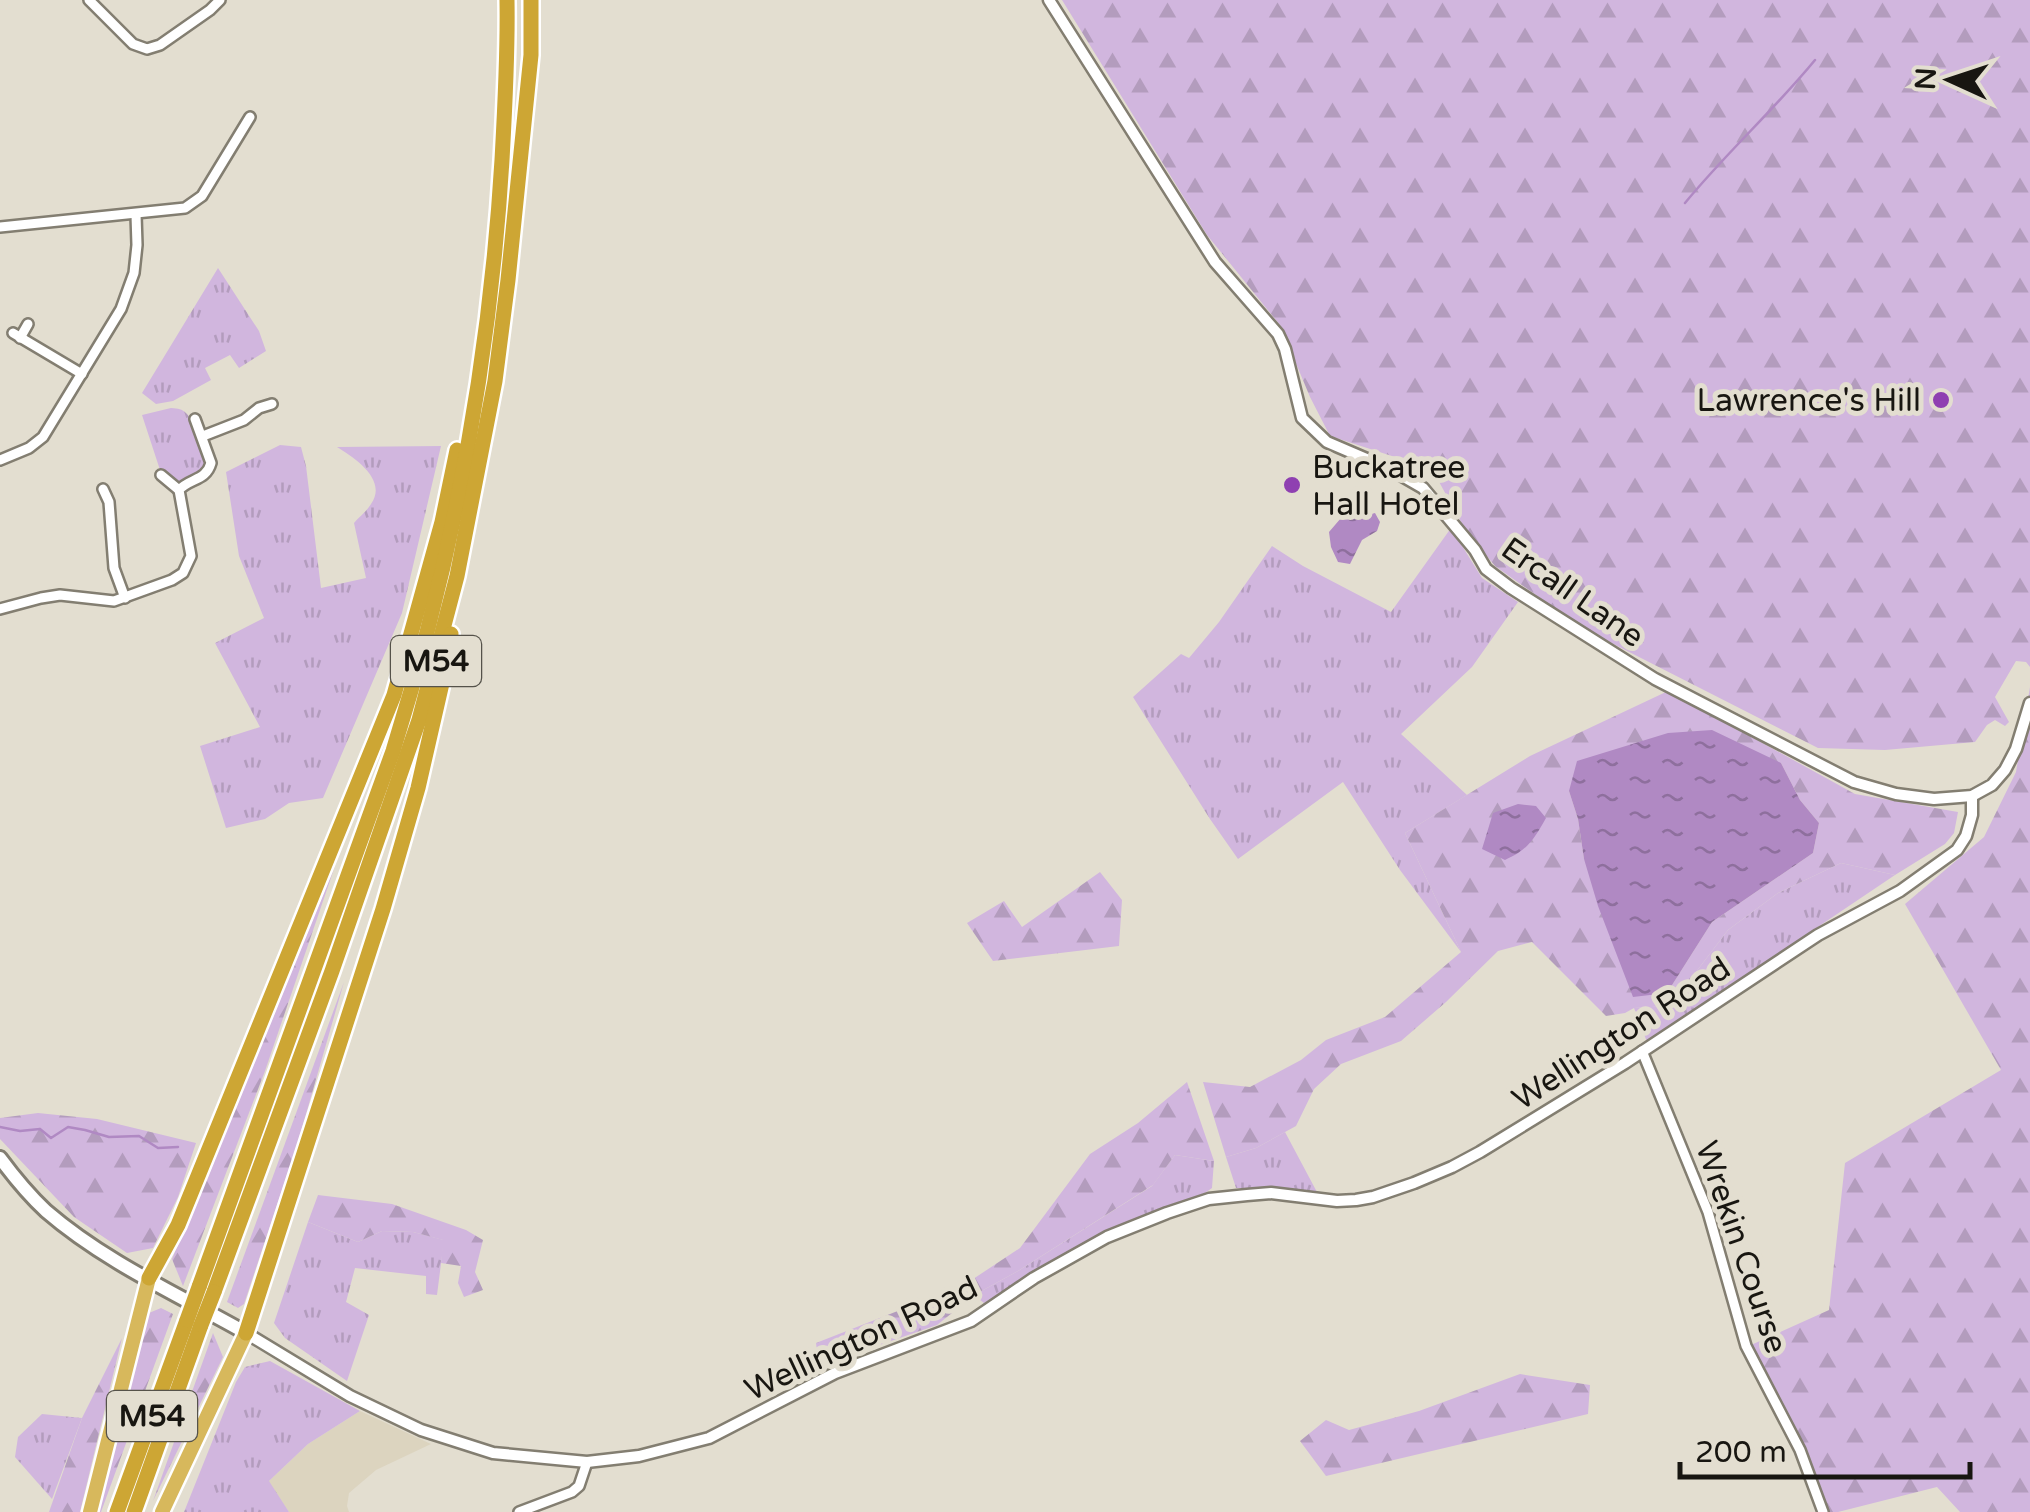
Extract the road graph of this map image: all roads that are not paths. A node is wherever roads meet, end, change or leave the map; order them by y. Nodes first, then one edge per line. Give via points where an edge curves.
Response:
1 (90, 0) edge
2 (220, 0) edge
3 (507, 0) edge
4 (532, 0) edge
5 (1049, 0) edge
6 (250, 117) dead end
7 (136, 214) junction
8 (0, 227) edge
9 (28, 324) dead end
10 (484, 343) junction
11 (82, 374) junction
12 (255, 393) dead end
13 (272, 404) dead end
14 (259, 408) junction
15 (195, 419) dead end
16 (203, 436) junction
17 (0, 460) edge
18 (161, 475) dead end
19 (103, 489) dead end
20 (179, 490) junction
21 (122, 496) dead end
22 (109, 502) junction
23 (457, 576) junction
24 (126, 598) junction
25 (0, 609) edge
26 (2030, 703) edge
27 (1972, 796) junction
28 (1642, 1052) junction
29 (0, 1158) edge
30 (0, 1177) edge
31 (19, 1183) junction
32 (149, 1278) junction
33 (207, 1289) junction
34 (194, 1323) junction
35 (246, 1333) junction
36 (587, 1462) junction
37 (90, 1512) edge
38 (117, 1512) edge
39 (134, 1512) edge
40 (162, 1512) edge
41 (520, 1512) edge
42 (1823, 1512) edge

1 - 2 street via 132,44 147,49
3 - 10 highway, M54 via 500,202
4 - 23 highway, M54 via 496,380
5 - 27 street, Ercall Lane via 1215,262 1278,334 1302,418 1327,442 1423,488 1486,568 1656,678 1854,782 1922,799
6 - 7 street via 202,196 185,208
7 - 8 street
7 - 11 street via 130,286
9 - 11 street via 16,335
10 - 32 highway, M54 via 394,695 178,1224
10 - 33 highway, M54 via 458,501 410,694
11 - 17 street via 43,437
12 - 14 street
13 - 14 street
14 - 16 street
15 - 16 street
16 - 20 street via 210,469
18 - 20 street
19 - 22 street
20 - 24 street via 189,564 172,580
21 - 22 street
22 - 24 street via 114,568
23 - 33 highway, M54 via 419,720 332,971
23 - 35 highway, M54 via 448,657 418,788
24 - 25 street via 60,596
26 - 27 street via 2005,770
27 - 28 street, Wellington Road via 1966,836 1956,850
28 - 36 street, Wellington Road via 1480,1152 1414,1183 1356,1200 1271,1193 1209,1199 1167,1212 1107,1237 971,1321 835,1374 710,1438
28 - 42 street, Wrekin Course via 1708,1212 1746,1346 1800,1450
29 - 31 main road
30 - 31 main road
31 - 32 main road via 81,1238
32 - 35 main road
32 - 37 highway
33 - 34 highway, M54, bridge
34 - 38 highway, M54
34 - 39 highway, M54
35 - 36 street, Wellington Road via 421,1430 494,1453
35 - 40 highway
36 - 41 street via 572,1492

